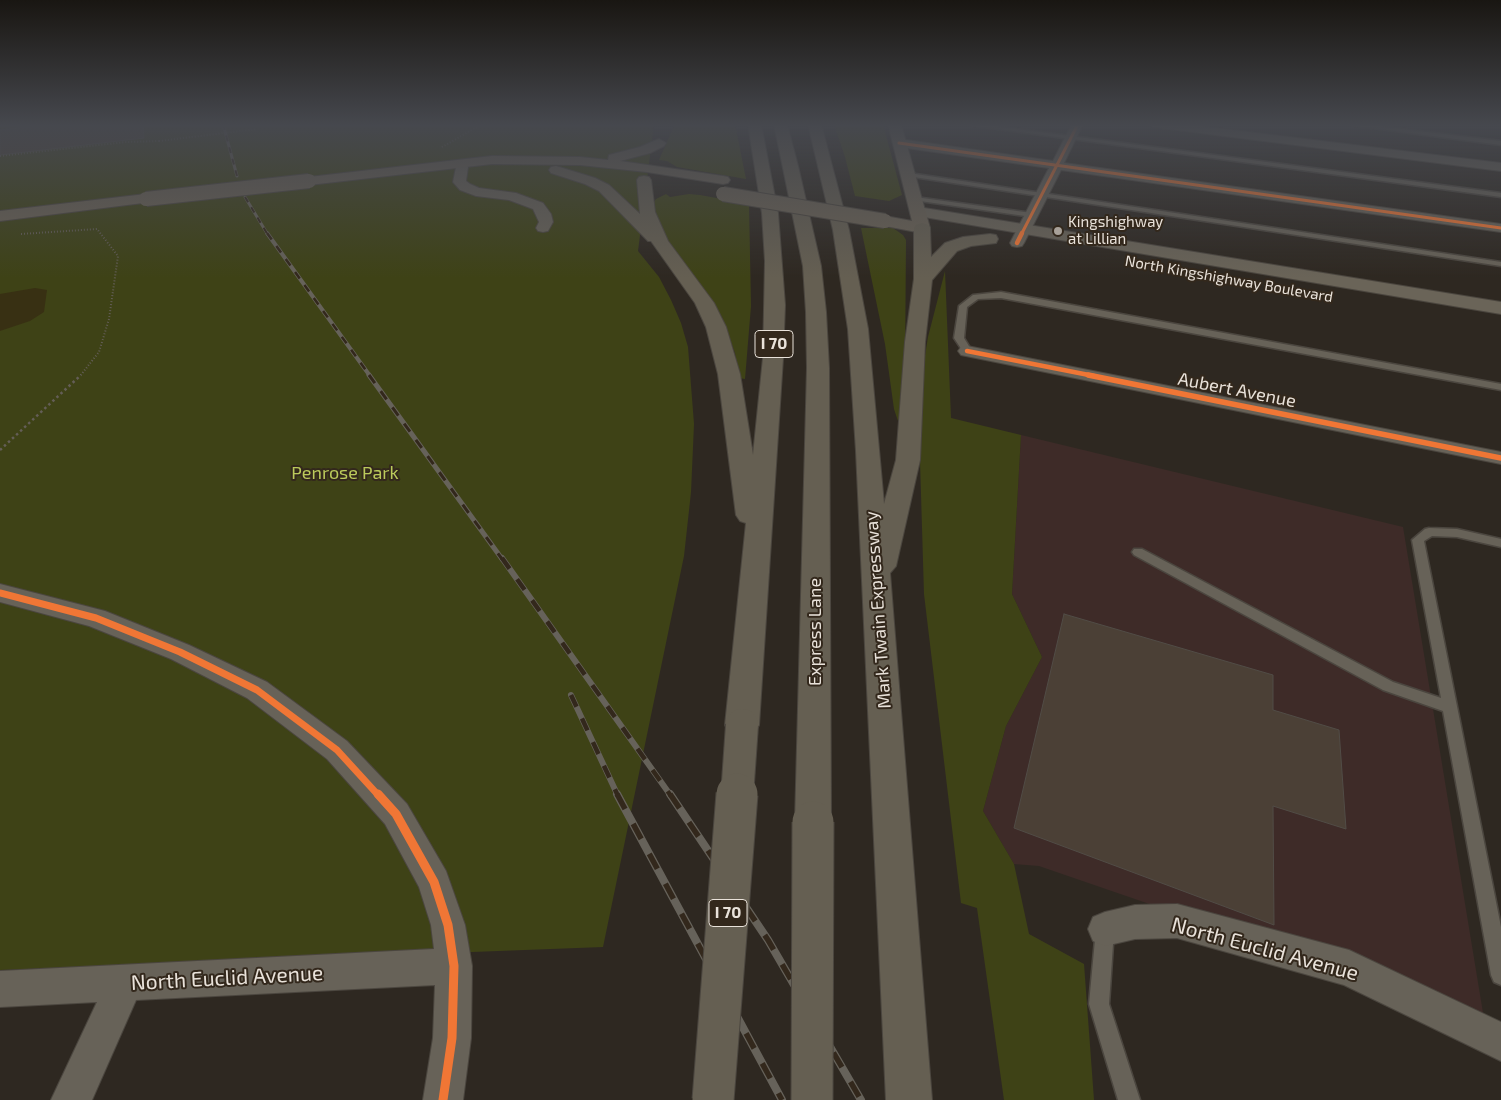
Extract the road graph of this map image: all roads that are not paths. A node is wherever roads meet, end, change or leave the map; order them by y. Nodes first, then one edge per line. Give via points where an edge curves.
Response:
1 (358, 175) edge
2 (460, 175) edge
3 (572, 175) edge
4 (646, 175) edge
5 (654, 175) edge
6 (763, 175) edge
7 (793, 175) edge
8 (828, 175) edge
9 (910, 175) edge
10 (912, 175) edge
11 (1051, 175) edge
12 (1136, 175) edge
13 (1353, 175) edge
14 (942, 180) junction
15 (723, 187) junction
16 (947, 187) dead end
17 (1042, 194) junction
18 (952, 195) dead end
19 (1501, 195) edge
20 (957, 203) junction
21 (919, 212) junction
22 (0, 216) edge
23 (544, 228) dead end
24 (1501, 228) edge
25 (1024, 229) junction
26 (990, 239) junction
27 (660, 242) junction
28 (1501, 264) edge
29 (923, 279) junction
30 (1501, 308) edge
31 (1501, 325) edge
32 (967, 350) joint
33 (1501, 387) edge
34 (1501, 458) edge
35 (1501, 543) edge
36 (1138, 552) dead end
37 (756, 562) junction
38 (876, 592) junction
39 (0, 593) edge
40 (1450, 707) junction
41 (1104, 929) joint
42 (454, 966) junction
43 (1501, 975) edge
44 (125, 984) junction
45 (0, 989) edge
46 (1501, 1042) edge
47 (71, 1100) edge
48 (443, 1100) edge
49 (713, 1100) edge
50 (812, 1100) edge
51 (910, 1100) edge
52 (1129, 1100) edge

1 - 22 main road, North Kingshighway Boulevard, bridge
2 - 23 street via 459,182 465,188 511,196 538,206 544,214
3 - 27 highway via 604,188
4 - 27 highway via 647,212
5 - 15 main road, North Kingshighway Boulevard
6 - 37 highway, I 70 via 770,213 775,306
7 - 50 highway, Express Lane, bridge via 812,266 818,358
8 - 38 highway, Mark Twain Expressway via 858,329
9 - 21 main road
10 - 14 lane
11 - 17 street
12 - 24 street
13 - 19 lane
14 - 16 lane
14 - 17 lane
15 - 21 main road, North Kingshighway Boulevard
15 - 21 main road, North Kingshighway Boulevard, bridge via 885,221
17 - 25 street
17 - 28 lane
18 - 20 lane
20 - 21 lane
20 - 25 lane
21 - 25 main road, North Kingshighway Boulevard
21 - 26 main road, North Kingshighway Boulevard
21 - 29 highway
25 - 26 main road, North Kingshighway Boulevard
25 - 30 main road, North Kingshighway Boulevard
25 - 31 main road, North Kingshighway Boulevard
26 - 29 highway via 952,247
27 - 37 highway via 704,303 723,348
29 - 38 highway via 915,342 908,460
32 - 33 lane via 959,338 963,306 976,297 1001,295
32 - 34 street, Aubert Avenue
35 - 40 lane via 1458,533 1429,532 1418,540
36 - 40 lane via 1388,686
37 - 49 highway, I 70, bridge
38 - 51 highway, Mark Twain Expressway
39 - 42 street via 96,618 180,652 257,690 337,750 396,814 434,882 448,925
40 - 43 lane
41 - 46 street, North Euclid Avenue via 1135,922 1177,921 1348,968
41 - 52 lane via 1099,1004
42 - 44 street, North Euclid Avenue
42 - 48 street via 452,1038
44 - 45 street, North Euclid Avenue
44 - 47 street

